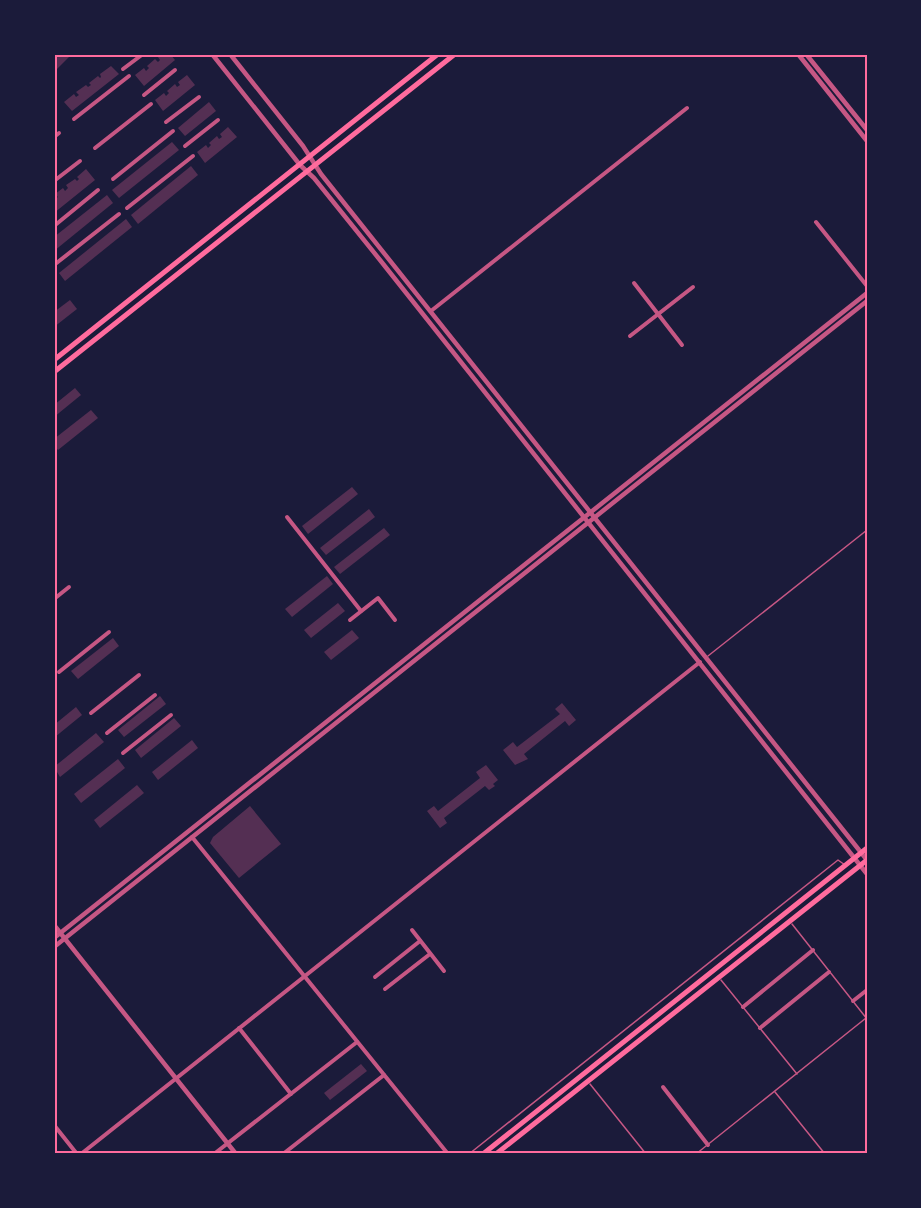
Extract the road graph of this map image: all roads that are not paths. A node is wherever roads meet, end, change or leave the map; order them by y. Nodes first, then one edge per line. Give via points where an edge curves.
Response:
1 (143, 54) edge
2 (212, 54) edge
3 (230, 54) edge
4 (438, 54) edge
5 (455, 54) edge
6 (798, 54) edge
7 (806, 54) edge
8 (123, 69) dead end
9 (175, 70) dead end
10 (129, 76) dead end
11 (144, 95) dead end
12 (199, 97) dead end
13 (151, 104) dead end
14 (687, 108) dead end
15 (74, 119) dead end
16 (218, 120) dead end
17 (166, 123) dead end
18 (867, 130) edge
19 (173, 132) dead end
20 (59, 133) dead end
21 (54, 137) edge
22 (867, 141) edge
23 (185, 146) dead end
24 (95, 148) dead end
25 (193, 156) dead end
26 (309, 157) junction
27 (80, 160) dead end
28 (300, 165) junction
29 (315, 165) junction
30 (307, 171) junction
31 (113, 179) dead end
32 (54, 181) edge
33 (98, 190) dead end
34 (127, 208) dead end
35 (119, 214) dead end
36 (816, 222) dead end
37 (54, 226) edge
38 (54, 265) edge
39 (634, 283) dead end
40 (867, 286) edge
41 (693, 287) dead end
42 (867, 293) edge
43 (867, 301) edge
44 (431, 311) junction
45 (658, 314) junction
46 (630, 336) dead end
47 (682, 345) dead end
48 (54, 360) edge
49 (54, 372) edge
50 (591, 511) junction
51 (585, 516) junction
52 (595, 516) junction
53 (287, 517) dead end
54 (589, 521) junction
55 (867, 530) edge
56 (69, 587) dead end
57 (54, 599) edge
58 (361, 611) junction
59 (350, 620) dead end
60 (395, 620) dead end
61 (109, 632) dead end
62 (706, 658) junction
63 (700, 662) junction
64 (59, 672) dead end
65 (139, 675) dead end
66 (155, 695) dead end
67 (92, 713) dead end
68 (171, 715) dead end
69 (107, 733) dead end
70 (123, 753) dead end
71 (192, 837) junction
72 (867, 848) edge
73 (861, 853) junction
74 (855, 858) junction
75 (867, 860) edge
76 (846, 865) junction
77 (860, 865) junction
78 (867, 874) edge
79 (789, 921) junction
80 (54, 925) edge
81 (411, 930) dead end
82 (61, 933) junction
83 (54, 938) edge
84 (65, 938) junction
85 (420, 941) junction
86 (54, 947) edge
87 (813, 950) junction
88 (430, 954) junction
89 (444, 971) dead end
90 (830, 972) junction
91 (305, 976) junction
92 (375, 977) dead end
93 (719, 977) junction
94 (385, 989) dead end
95 (867, 990) edge
96 (853, 1001) junction
97 (743, 1007) junction
98 (867, 1019) edge
99 (239, 1028) junction
100 (760, 1028) junction
101 (357, 1042) junction
102 (796, 1074) junction
103 (384, 1075) junction
104 (176, 1078) junction
105 (588, 1081) junction
106 (663, 1088) dead end
107 (775, 1091) junction
108 (291, 1094) junction
109 (54, 1125) edge
110 (228, 1143) junction
111 (708, 1145) junction
112 (79, 1154) edge
113 (214, 1154) edge
114 (236, 1154) edge
115 (283, 1154) edge
116 (448, 1154) edge
117 (469, 1154) edge
118 (483, 1154) edge
119 (496, 1154) edge
120 (646, 1154) edge
121 (696, 1154) edge
122 (825, 1154) edge

1 - 8 street
2 - 28 street
3 - 26 street
4 - 26 main road
5 - 29 main road
6 - 22 street
7 - 18 street
9 - 11 street
10 - 15 street
12 - 17 street
13 - 24 street
14 - 44 street
16 - 23 street
19 - 31 street
20 - 21 street
25 - 34 street
26 - 28 main road
26 - 29 street
27 - 32 street
28 - 30 street
28 - 48 main road
29 - 30 main road
29 - 44 street
30 - 49 main road
30 - 51 street
33 - 37 street
35 - 38 street
36 - 40 street
39 - 45 street
41 - 45 street
42 - 50 street
43 - 52 street
44 - 50 street
45 - 46 street
45 - 47 street
50 - 51 street
50 - 52 street
51 - 54 street
51 - 82 street
52 - 54 street
52 - 62 street
53 - 58 street
54 - 63 street
54 - 71 street
55 - 62 lane
56 - 57 street
58 - 59 street
58 - 60 street via 378,598
61 - 64 street
62 - 63 lane
62 - 73 street
63 - 74 street
63 - 91 street
65 - 67 street
66 - 69 street
68 - 70 street
71 - 84 street
71 - 91 street
72 - 73 main road
73 - 74 main road
73 - 75 street
74 - 76 main road
74 - 77 street
75 - 77 main road
76 - 117 lane via 838,860
76 - 118 main road
77 - 78 street
77 - 79 main road
79 - 87 lane
79 - 93 main road
80 - 82 street
81 - 85 street
82 - 83 street
82 - 84 street
84 - 86 street
84 - 104 street
85 - 88 street
85 - 92 street
87 - 90 lane
87 - 97 street
88 - 89 street
88 - 94 street
90 - 96 lane
90 - 100 street
91 - 99 street
91 - 101 street
93 - 97 lane
93 - 105 main road
95 - 96 street
96 - 98 lane
97 - 100 lane
98 - 102 lane
99 - 104 street
99 - 108 street
100 - 102 lane
101 - 103 street
101 - 108 street
102 - 107 lane
103 - 115 street
103 - 116 street
104 - 110 street
104 - 112 street
105 - 119 main road
105 - 120 lane
106 - 111 street
107 - 111 lane
107 - 122 lane
108 - 110 street
109 - 112 street
110 - 113 street
110 - 114 street
111 - 121 lane

